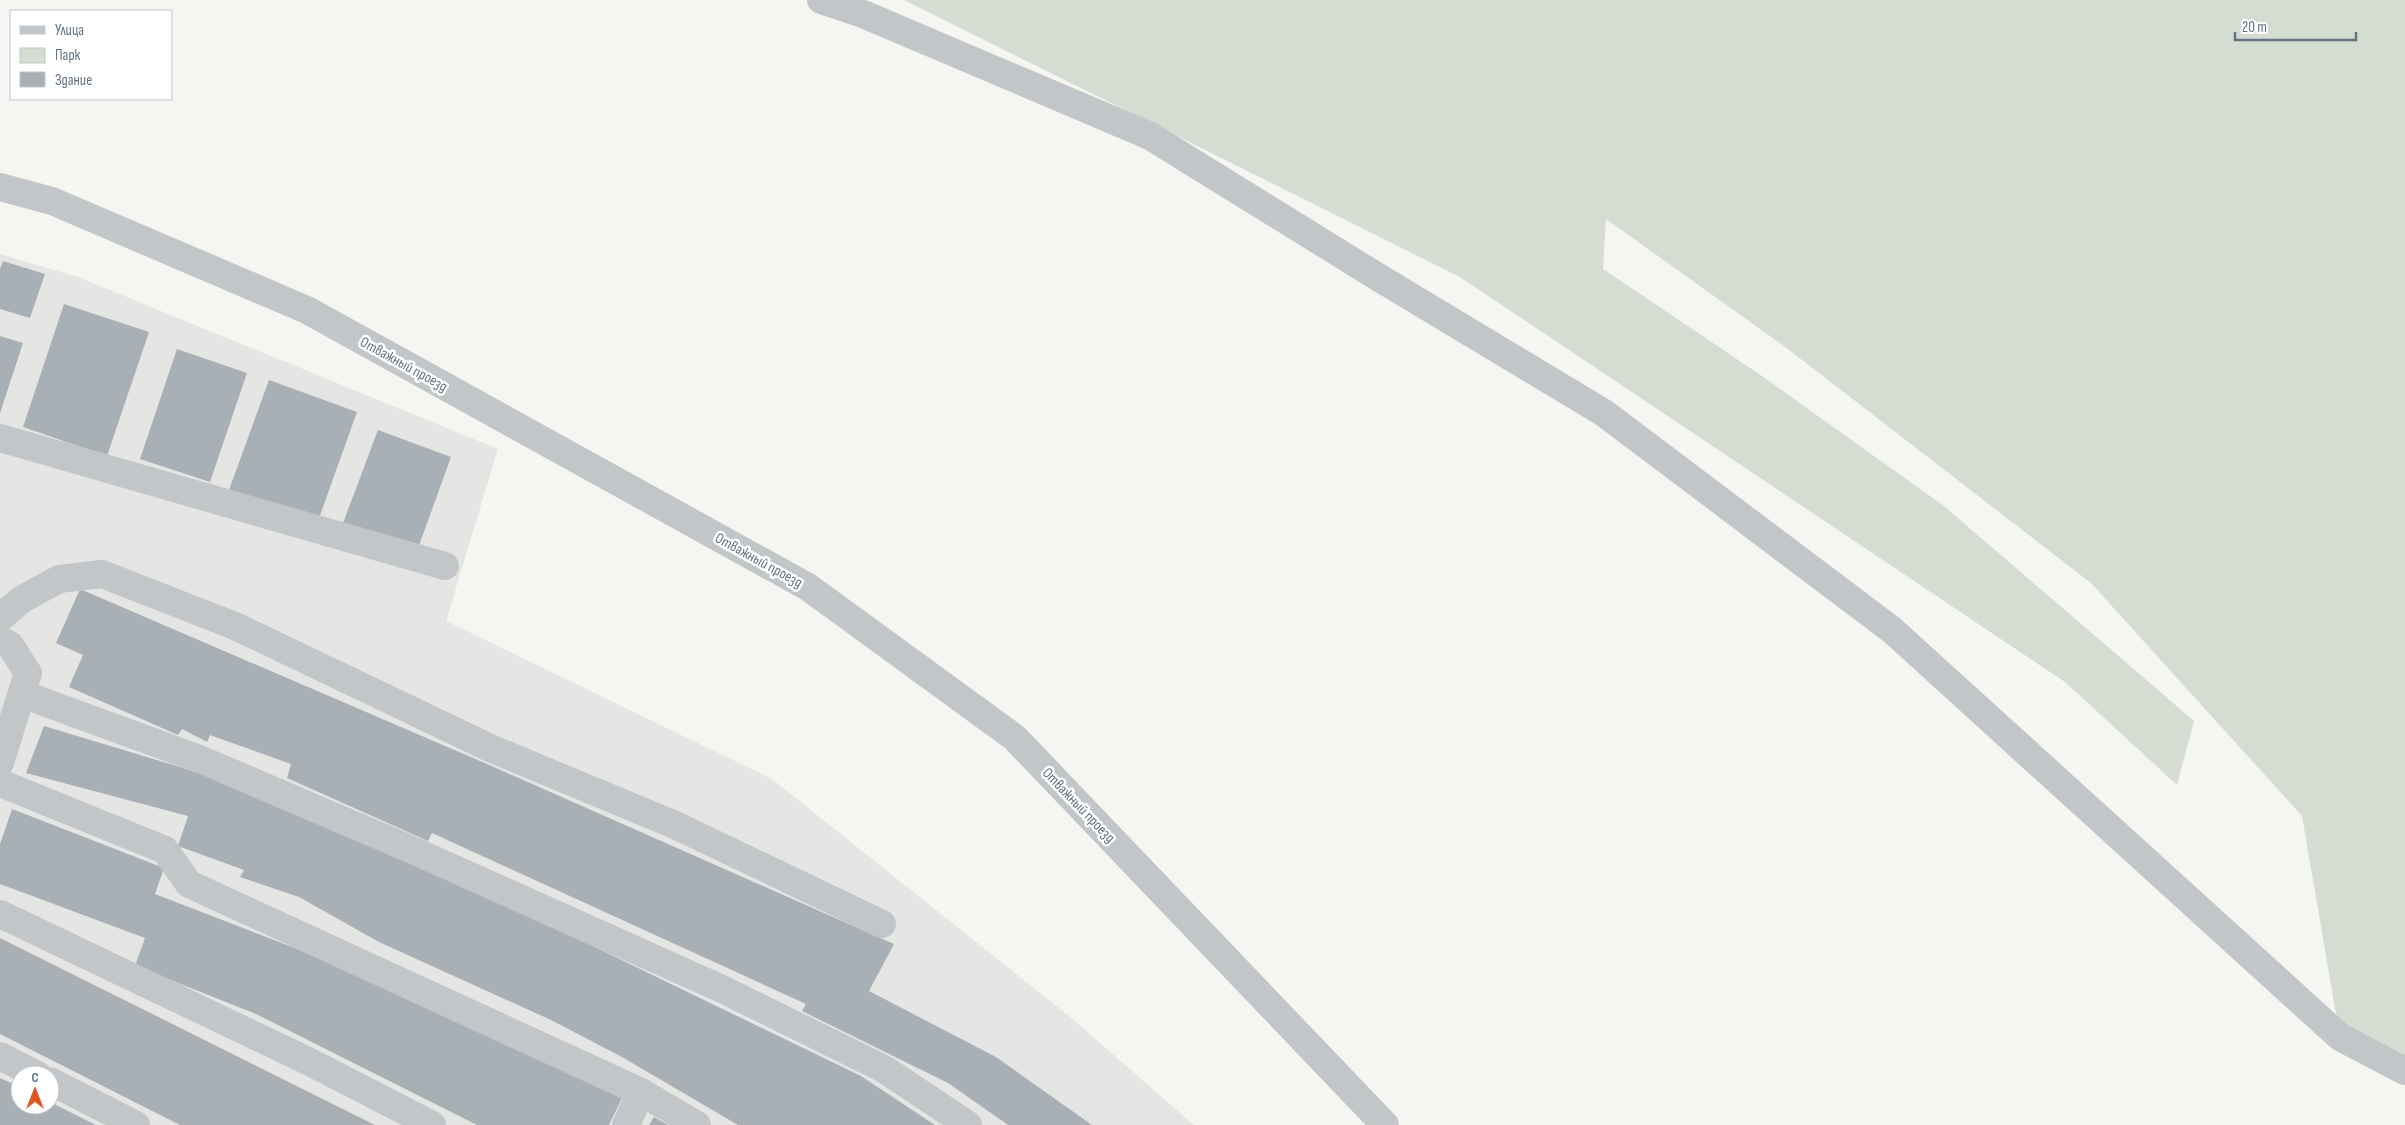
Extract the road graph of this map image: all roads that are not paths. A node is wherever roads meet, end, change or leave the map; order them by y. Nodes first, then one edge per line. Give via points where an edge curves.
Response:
1 (821, 0) edge
2 (0, 187) edge
3 (0, 438) edge
4 (445, 566) dead end
5 (0, 618) edge
6 (0, 640) edge
7 (22, 694) junction
8 (0, 763) edge
9 (0, 783) edge
10 (0, 914) edge
11 (882, 924) dead end
12 (0, 1056) edge
13 (18, 1065) edge
14 (2405, 1071) edge
15 (60, 1086) edge
16 (641, 1092) junction
17 (136, 1125) edge
18 (432, 1125) edge
19 (626, 1125) edge
20 (697, 1125) edge
21 (968, 1125) edge
22 (1385, 1125) edge

1 - 14 street via 864,14 1150,136 1604,413 1892,630 2340,1037
2 - 22 street, Отважный проезд via 52,201 307,310 808,587 1015,738
3 - 4 street
5 - 11 street via 20,600 59,579 102,574 235,626 490,748 676,825
6 - 7 street via 10,644 28,674
7 - 8 street
7 - 21 street via 202,760 722,989 884,1069
9 - 16 street via 166,850 189,884
10 - 18 street via 310,1062
12 - 13 street
15 - 17 street
16 - 19 street
16 - 20 street

